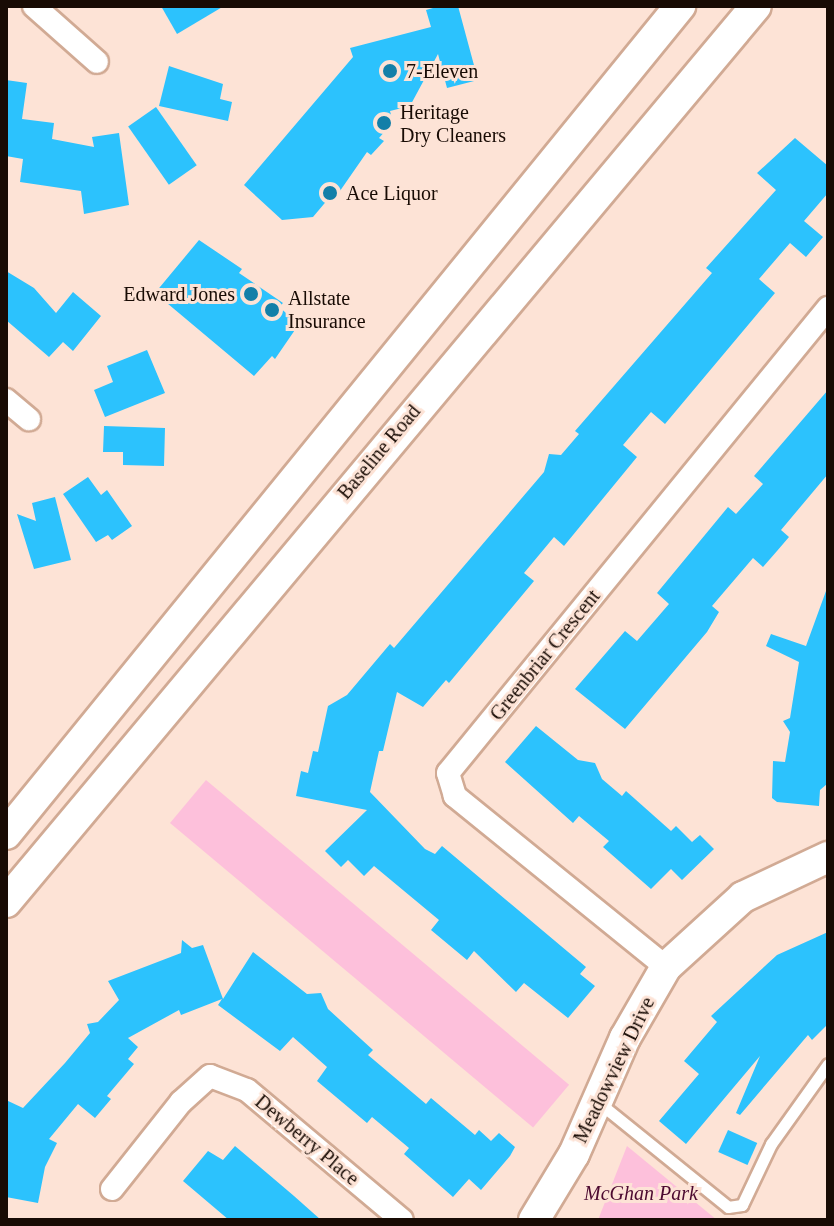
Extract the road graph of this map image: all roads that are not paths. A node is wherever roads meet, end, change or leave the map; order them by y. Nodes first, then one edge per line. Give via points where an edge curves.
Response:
1 (34, 6) edge
2 (667, 6) edge
3 (680, 6) edge
4 (757, 9) edge
5 (653, 41) junction
6 (97, 62) dead end
7 (828, 308) edge
8 (6, 400) edge
9 (29, 419) dead end
10 (6, 834) edge
11 (828, 857) edge
12 (6, 902) edge
13 (666, 967) junction
14 (828, 1064) edge
15 (597, 1101) junction
16 (112, 1189) dead end
17 (402, 1220) edge
18 (534, 1220) edge

1 - 6 street
2 - 5 main road
3 - 5 main road
4 - 12 main road, Baseline Road
5 - 10 main road
7 - 13 street, Greenbriar Crescent via 448,773 455,796
8 - 9 street
11 - 13 main road, Meadowview Drive via 743,897
13 - 15 main road, Meadowview Drive
14 - 15 lane via 771,1144 742,1205 728,1207
15 - 18 main road, Meadowview Drive via 574,1154
16 - 17 street, Dewberry Place via 181,1102 210,1076 247,1090

